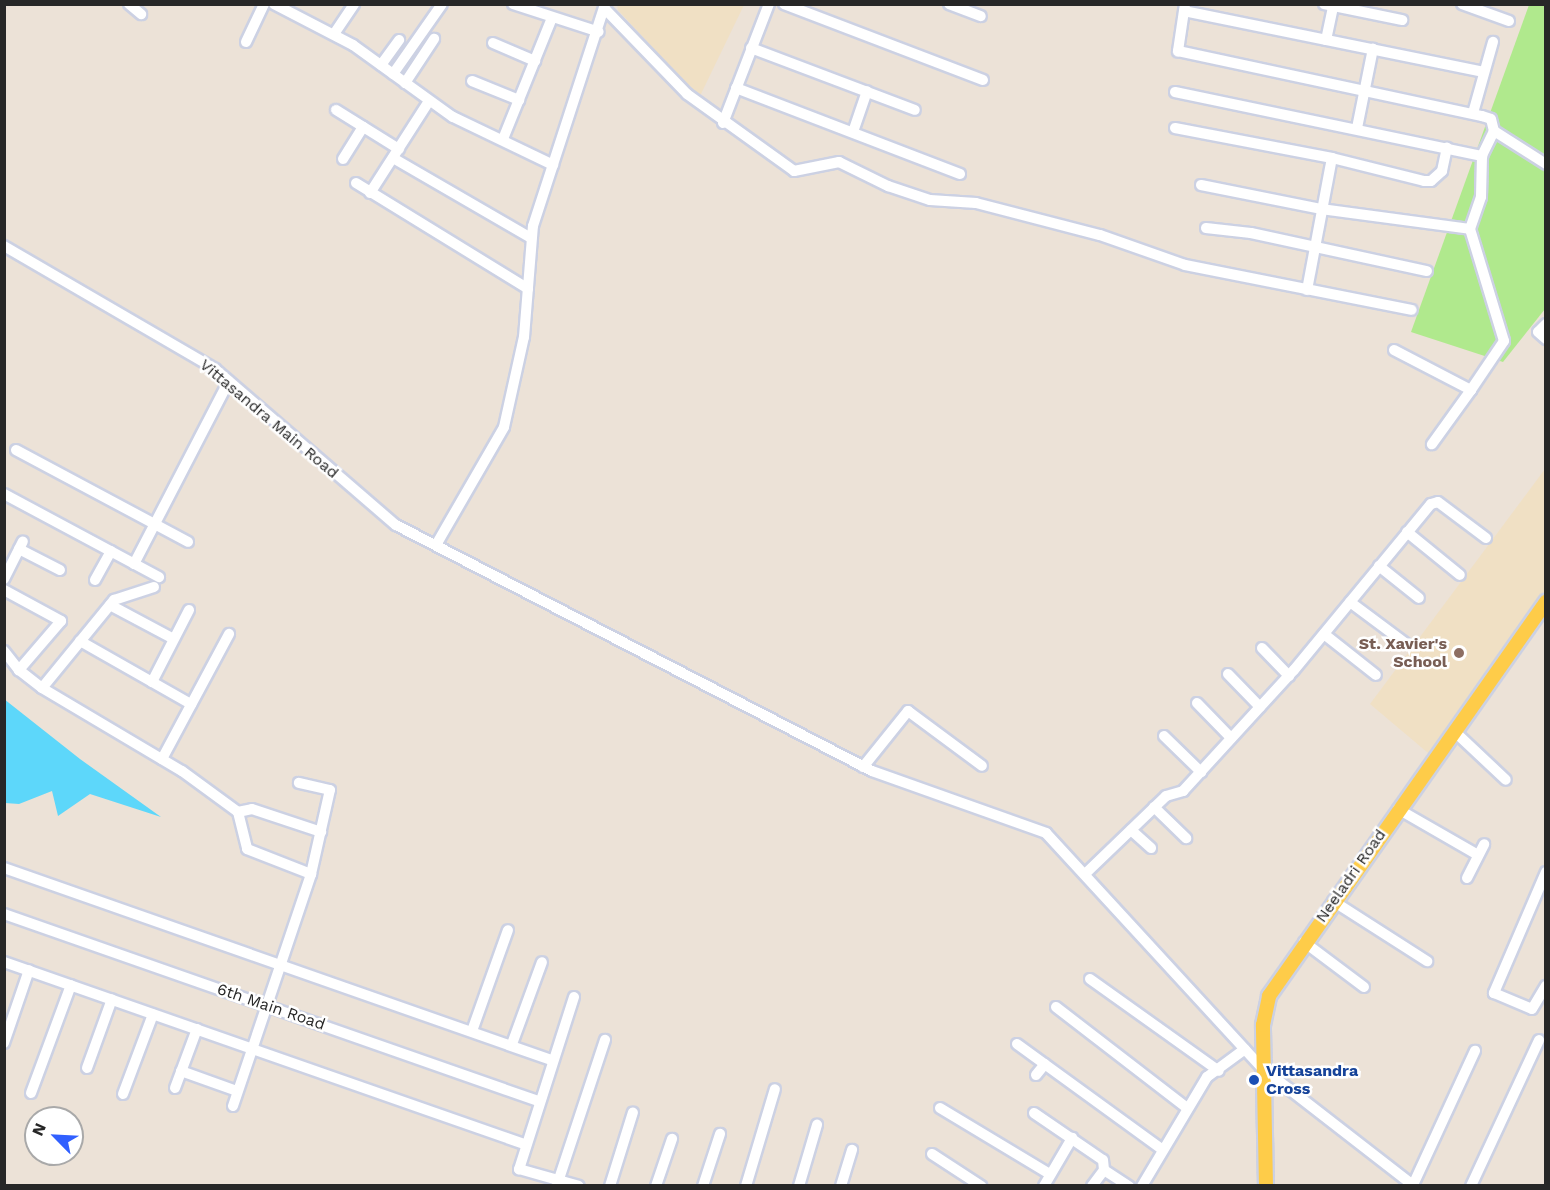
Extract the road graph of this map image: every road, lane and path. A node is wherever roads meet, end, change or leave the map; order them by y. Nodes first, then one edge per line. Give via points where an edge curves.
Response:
1 (129, 4) edge
2 (264, 4) edge
3 (274, 4) edge
4 (354, 4) edge
5 (442, 4) edge
6 (513, 4) edge
7 (769, 4) edge
8 (784, 4) edge
9 (949, 4) edge
10 (1462, 4) edge
11 (1329, 5) edge
12 (605, 7) edge
13 (1354, 7) edge
14 (1184, 8) edge
15 (141, 14) dead end
16 (981, 16) dead end
17 (552, 18) junction
18 (1402, 20) dead end
19 (1509, 21) dead end
20 (599, 32) junction
21 (334, 34) junction
22 (434, 39) dead end
23 (399, 40) dead end
24 (1326, 40) junction
25 (246, 42) dead end
26 (1493, 42) dead end
27 (493, 43) dead end
28 (751, 48) junction
29 (1373, 50) junction
30 (535, 61) junction
31 (381, 65) junction
32 (1484, 72) junction
33 (393, 74) junction
34 (983, 80) dead end
35 (472, 81) dead end
36 (405, 83) junction
37 (736, 88) junction
38 (867, 91) junction
39 (1365, 91) junction
40 (1175, 92) dead end
41 (519, 100) junction
42 (429, 101) junction
43 (336, 110) dead end
44 (915, 110) dead end
45 (1473, 113) junction
46 (723, 123) junction
47 (363, 127) junction
48 (1174, 128) dead end
49 (1358, 128) junction
50 (1494, 131) junction
51 (853, 132) junction
52 (503, 139) junction
53 (1447, 148) junction
54 (396, 153) junction
55 (1482, 156) junction
56 (1332, 158) junction
57 (343, 159) dead end
58 (1545, 164) edge
59 (553, 165) junction
60 (960, 174) dead end
61 (356, 183) dead end
62 (1201, 185) dead end
63 (370, 193) junction
64 (1321, 209) junction
65 (1206, 228) dead end
66 (1470, 229) junction
67 (531, 238) junction
68 (4, 246) edge
69 (1314, 248) junction
70 (1427, 271) dead end
71 (528, 289) junction
72 (1307, 290) junction
73 (1412, 310) dead end
74 (1545, 324) edge
75 (1545, 339) edge
76 (1394, 350) dead end
77 (229, 381) junction
78 (1472, 390) junction
79 (1432, 444) dead end
80 (16, 450) dead end
81 (4, 494) edge
82 (155, 525) junction
83 (1407, 532) junction
84 (1486, 538) dead end
85 (188, 542) dead end
86 (436, 544) junction
87 (111, 551) junction
88 (135, 564) junction
89 (1379, 566) junction
90 (60, 570) dead end
91 (1460, 575) dead end
92 (4, 579) edge
93 (95, 580) dead end
94 (4, 590) edge
95 (1419, 598) dead end
96 (1350, 602) junction
97 (1545, 602) edge
98 (110, 605) junction
99 (189, 610) dead end
100 (229, 634) dead end
101 (1324, 634) junction
102 (174, 639) junction
103 (80, 641) junction
104 (1404, 643) dead end
105 (1262, 648) dead end
106 (4, 651) edge
107 (19, 670) junction
108 (1228, 674) dead end
109 (1376, 675) dead end
110 (1289, 676) junction
111 (152, 682) junction
112 (42, 688) junction
113 (1197, 703) dead end
114 (191, 704) junction
115 (1260, 707) junction
116 (1454, 730) junction
117 (1164, 736) dead end
118 (1232, 738) junction
119 (162, 759) junction
120 (982, 766) dead end
121 (863, 767) junction
122 (1201, 772) junction
123 (1506, 780) dead end
124 (298, 783) dead end
125 (1154, 807) junction
126 (1398, 810) junction
127 (238, 812) junction
128 (1131, 830) junction
129 (321, 832) junction
130 (1186, 838) dead end
131 (1484, 844) dead end
132 (1151, 848) dead end
133 (1478, 855) junction
134 (4, 868) edge
135 (1545, 872) edge
136 (311, 874) junction
137 (1085, 874) junction
138 (1467, 878) dead end
139 (1333, 901) junction
140 (4, 914) edge
141 (508, 930) dead end
142 (1304, 942) junction
143 (1427, 961) dead end
144 (4, 962) edge
145 (542, 962) dead end
146 (280, 966) junction
147 (29, 970) junction
148 (1090, 979) dead end
149 (70, 985) junction
150 (1545, 986) edge
151 (1364, 987) dead end
152 (574, 997) dead end
153 (112, 999) junction
154 (267, 1006) junction
155 (1056, 1007) dead end
156 (153, 1014) junction
157 (197, 1029) junction
158 (472, 1030) junction
159 (605, 1040) dead end
160 (1539, 1040) dead end
161 (4, 1043) edge
162 (512, 1044) junction
163 (1017, 1044) dead end
164 (252, 1048) junction
165 (1245, 1049) junction
166 (1475, 1051) dead end
167 (551, 1060) junction
168 (1045, 1064) junction
169 (87, 1068) dead end
170 (1262, 1068) junction
171 (181, 1071) junction
172 (1219, 1071) junction
173 (1036, 1075) dead end
174 (175, 1088) dead end
175 (775, 1089) dead end
176 (237, 1091) junction
177 (31, 1093) dead end
178 (123, 1094) dead end
179 (538, 1101) junction
180 (232, 1106) dead end
181 (940, 1108) dead end
182 (1187, 1108) junction
183 (633, 1112) dead end
184 (1034, 1113) dead end
185 (817, 1125) dead end
186 (720, 1134) dead end
187 (1072, 1138) junction
188 (672, 1139) dead end
189 (524, 1144) junction
190 (852, 1150) dead end
191 (1163, 1150) junction
192 (932, 1154) dead end
193 (1104, 1170) junction
194 (1050, 1174) junction
195 (1399, 1174) junction
196 (558, 1182) edge
197 (579, 1185) edge
198 (609, 1185) edge
199 (657, 1185) edge
200 (703, 1185) edge
201 (746, 1185) edge
202 (799, 1185) edge
203 (841, 1185) edge
204 (978, 1185) edge
205 (1044, 1185) edge
206 (1092, 1185) edge
207 (1129, 1185) edge
208 (1142, 1185) edge
209 (1266, 1185) edge
210 (1393, 1185) edge
211 (1413, 1185) edge
212 (1471, 1185) edge

1 - 15 street
2 - 25 street
3 - 21 street
4 - 21 street
5 - 33 street
6 - 17 street
7 - 28 street
8 - 34 street
9 - 16 street
10 - 19 street
11 - 13 street
11 - 24 street
12 - 20 street
12 - 46 street via 687,94
13 - 18 street
14 - 24 street
14 - 39 street via 1178,51
17 - 20 street
17 - 30 street
20 - 59 street
21 - 31 street
22 - 36 street
23 - 31 street
24 - 29 street
26 - 32 street
27 - 30 street
28 - 37 street
28 - 38 street
29 - 32 street
29 - 39 street
30 - 41 street
31 - 33 street
32 - 45 street
33 - 36 street
35 - 41 street
36 - 42 street
37 - 46 street
37 - 51 street
38 - 44 street
38 - 51 street
39 - 45 street
39 - 49 street
40 - 49 street
41 - 52 street
42 - 52 street via 453,117
42 - 54 street
43 - 47 street
45 - 50 street via 1491,119
46 - 72 street via 794,171 839,162 888,186 930,200 976,203 1100,235 1174,262
47 - 54 street
47 - 57 street
48 - 56 street
49 - 53 street
50 - 55 street
50 - 58 street
51 - 60 street
52 - 59 street
53 - 55 street
53 - 56 street via 1442,171 1431,181
54 - 63 street
54 - 67 street
55 - 66 street via 1481,197
56 - 64 street
59 - 67 street
61 - 63 street
62 - 64 street
63 - 71 street
64 - 66 street
64 - 69 street
65 - 69 street
66 - 78 street via 1504,341
67 - 71 street
68 - 77 street, Vittasandra Main Road via 204,362
69 - 70 street
69 - 72 street
71 - 86 street via 523,348 504,427
72 - 73 street
74 - 75 street via 1538,332
76 - 78 street
77 - 82 street
77 - 86 street, Vittasandra Main Road via 381,514
78 - 79 street
80 - 82 street
81 - 87 street
82 - 85 street
82 - 88 street
83 - 84 street via 1431,504 1438,502
83 - 89 street
83 - 91 street
86 - 121 street, Vittasandra Main Road
87 - 88 street
87 - 93 street
88 - 98 street via 156,582
89 - 95 street
89 - 96 street
90 - 92 street via 21,545
94 - 107 street via 61,621
96 - 101 street
96 - 104 street
97 - 116 main road, Neeladri Road
98 - 102 street
98 - 103 street
99 - 102 street
100 - 114 street
101 - 109 street
101 - 110 street
102 - 111 street
103 - 111 street
103 - 112 street
105 - 110 street
106 - 107 street
107 - 112 street
108 - 115 street
110 - 115 street
111 - 114 street
112 - 119 street
113 - 118 street
114 - 119 street
115 - 118 street
116 - 123 street
116 - 126 main road, Neeladri Road
117 - 122 street
118 - 122 street
119 - 127 street
120 - 121 street via 908,711
121 - 137 street, Vittasandra Main Road via 1046,833
122 - 125 street via 1183,791 1166,796
124 - 129 street via 330,790
125 - 128 street
125 - 130 street
126 - 133 street
126 - 139 main road, Neeladri Road
127 - 129 street via 252,809
127 - 136 street via 247,849
128 - 132 street
128 - 137 street
129 - 136 street
131 - 133 street
133 - 138 street
134 - 146 street
135 - 150 street via 1494,993 1532,1009
136 - 146 street
137 - 165 street, Vittasandra Main Road
139 - 142 main road, Neeladri Road
139 - 143 street
140 - 154 street, 6th Main Road
141 - 158 street
142 - 151 street
142 - 170 main road, Neeladri Road via 1269,996 1263,1025
144 - 147 street
145 - 162 street
146 - 154 street
146 - 158 street
147 - 149 street
147 - 161 street
148 - 172 street
149 - 153 street
149 - 177 street
152 - 167 street
153 - 156 street
153 - 169 street
154 - 164 street
154 - 179 street, 6th Main Road
155 - 182 street
156 - 157 street
156 - 178 street
157 - 164 street
157 - 171 street
158 - 162 street
159 - 196 street
160 - 212 street
162 - 167 street
163 - 168 street
164 - 176 street
164 - 189 street
165 - 170 street, Vittasandra Main Road
165 - 172 street
166 - 211 street
167 - 179 street
168 - 173 street
168 - 191 street
170 - 195 street, Vittasandra Main Road
170 - 209 main road, Neeladri Road
171 - 174 street
171 - 176 street
172 - 182 street via 1207,1077
175 - 201 street
176 - 180 street
179 - 189 street
181 - 194 street
182 - 191 street
183 - 198 street
184 - 187 street
185 - 202 street
186 - 200 street
187 - 193 street via 1103,1160
187 - 194 street
188 - 199 street
189 - 196 street via 519,1169
190 - 203 street
191 - 208 street
192 - 204 street
193 - 206 street
193 - 207 street
194 - 205 street
195 - 210 street
195 - 211 street, Vittasandra Main Road
196 - 197 street

